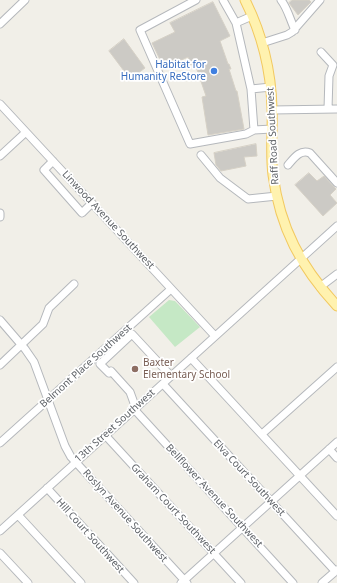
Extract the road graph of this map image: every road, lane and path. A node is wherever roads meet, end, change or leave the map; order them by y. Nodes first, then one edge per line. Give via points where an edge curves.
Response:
1 (25, 0) edge
2 (196, 0) edge
3 (223, 0) edge
4 (245, 0) edge
5 (281, 0) edge
6 (320, 0) edge
7 (252, 16) junction
8 (236, 23) junction
9 (0, 24) edge
10 (294, 30) junction
11 (262, 44) junction
12 (321, 52) dead end
13 (271, 87) junction
14 (251, 89) junction
15 (0, 104) edge
16 (328, 109) junction
17 (337, 109) edge
18 (272, 110) junction
19 (272, 129) junction
20 (254, 130) junction
21 (26, 132) junction
22 (201, 155) dead end
23 (0, 156) edge
24 (53, 161) junction
25 (288, 165) dead end
26 (337, 183) edge
27 (277, 196) junction
28 (92, 203) junction
29 (0, 213) edge
30 (0, 217) edge
31 (334, 228) edge
32 (337, 237) edge
33 (300, 259) junction
34 (337, 274) edge
35 (74, 284) dead end
36 (320, 287) junction
37 (172, 289) junction
38 (337, 306) edge
39 (0, 320) edge
40 (215, 336) junction
41 (22, 345) junction
42 (191, 358) junction
43 (0, 365) edge
44 (337, 367) edge
45 (171, 376) junction
46 (163, 384) junction
47 (48, 400) junction
48 (136, 408) junction
49 (262, 434) junction
50 (105, 435) junction
51 (337, 442) edge
52 (0, 443) edge
53 (329, 449) junction
54 (337, 458) edge
55 (76, 462) junction
56 (300, 475) junction
57 (47, 488) junction
58 (271, 501) junction
59 (18, 515) junction
60 (337, 516) edge
61 (242, 528) junction
62 (0, 531) edge
63 (0, 553) edge
64 (214, 553) junction
65 (336, 570) edge
66 (184, 582) edge
67 (28, 583) edge
68 (80, 583) edge
69 (134, 583) edge
70 (241, 583) edge
71 (293, 583) edge
72 (322, 583) edge

1 - 9 street
2 - 20 street via 140,30 190,144 246,134
3 - 8 street
4 - 7 main road, Raff Road Southwest
5 - 10 street via 286,6
6 - 10 street
7 - 8 street
7 - 11 main road, Raff Road Southwest
8 - 14 street
10 - 11 street
11 - 13 main road, Raff Road Southwest
12 - 16 street via 333,65 329,76
13 - 14 street
13 - 18 main road, Raff Road Southwest
14 - 20 street
15 - 21 street, Linwood Avenue Southwest
16 - 17 street
16 - 18 street
18 - 19 main road, Raff Road Southwest
19 - 20 street
19 - 27 main road, Raff Road Southwest via 272,162
21 - 23 street
21 - 24 street, Linwood Avenue Southwest
22 - 27 street via 220,178 248,199
24 - 28 street, Linwood Avenue Southwest
24 - 28 street via 44,170 82,213
25 - 26 street via 301,152 310,153
27 - 33 main road, Raff Road Southwest via 285,224
28 - 37 street, Linwood Avenue Southwest
29 - 30 street
31 - 32 street
31 - 33 street, 13th Street Southwest
33 - 36 main road, Raff Road Southwest
33 - 40 street, 13th Street Southwest
34 - 36 street
35 - 41 street via 49,308 43,324
36 - 38 main road, Raff Road Southwest
37 - 40 street, Linwood Avenue Southwest
37 - 47 street, Belmont Place Southwest
39 - 41 street, Roslyn Avenue Southwest
40 - 42 street, 13th Street Southwest
41 - 43 street
41 - 47 street, Roslyn Avenue Southwest via 37,370
42 - 45 street, 13th Street Southwest
42 - 49 street
44 - 49 street
45 - 46 street, 13th Street Southwest
45 - 48 street, Bellflower Avenue Southwest via 132,334 100,364 109,373 111,371 130,392
46 - 48 street, 13th Street Southwest
46 - 58 street, Elva Court Southwest
47 - 52 street, Belmont Place Southwest
47 - 55 street, Roslyn Avenue Southwest via 65,446
48 - 50 street, 13th Street Southwest
48 - 61 street, Bellflower Avenue Southwest
49 - 56 street
50 - 55 street, 13th Street Southwest
50 - 64 street, Graham Court Southwest
51 - 53 street
53 - 54 street
53 - 56 street
55 - 57 street, 13th Street Southwest
55 - 66 street, Roslyn Avenue Southwest
56 - 58 street
56 - 60 street
57 - 59 street, 13th Street Southwest
57 - 69 street, Hill Court Southwest
58 - 61 street
58 - 65 street, Elva Court Southwest
59 - 62 street, 13th Street Southwest
59 - 68 street
61 - 64 street
61 - 71 street, Bellflower Avenue Southwest
63 - 67 street
64 - 66 street
64 - 70 street, Graham Court Southwest
65 - 72 street

